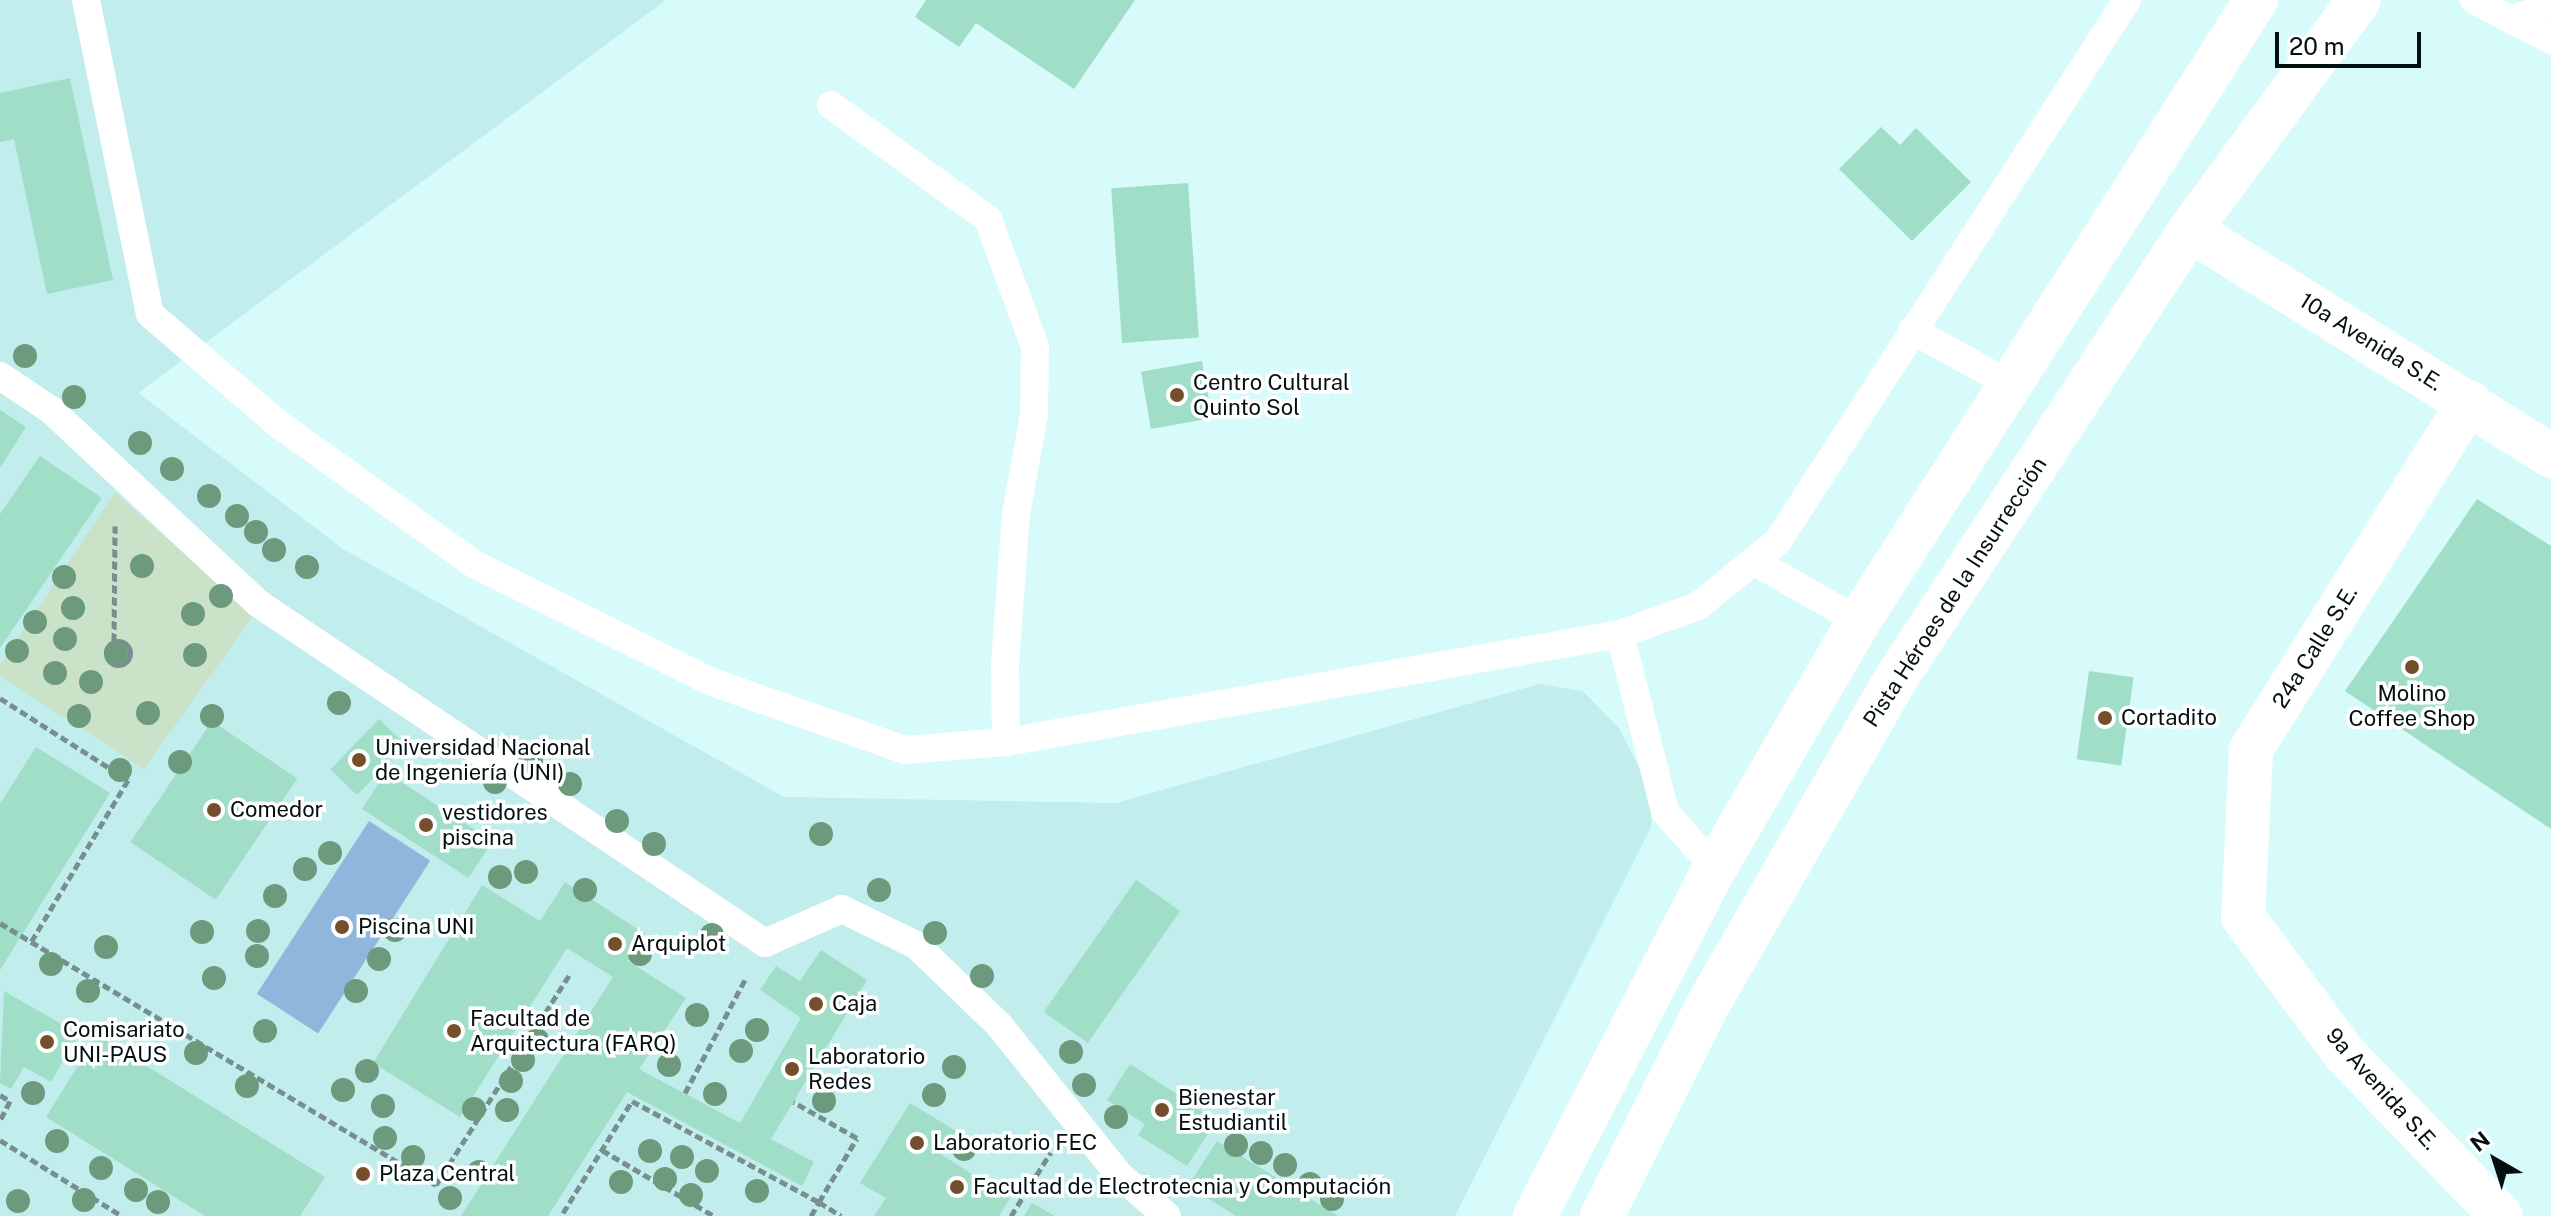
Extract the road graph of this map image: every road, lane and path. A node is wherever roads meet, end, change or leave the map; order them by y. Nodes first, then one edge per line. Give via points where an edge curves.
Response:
1 (86, 0) edge
2 (2127, 0) edge
3 (2256, 0) edge
4 (2359, 0) edge
5 (2474, 0) edge
6 (2551, 8) edge
7 (2510, 19) junction
8 (2551, 40) edge
9 (831, 105) dead end
10 (2190, 230) junction
11 (1912, 330) junction
12 (0, 376) edge
13 (2008, 383) junction
14 (2469, 402) junction
15 (2551, 456) edge
16 (115, 470) junction
17 (1753, 561) junction
18 (1859, 621) junction
19 (1620, 634) junction
20 (114, 641) junction
21 (0, 698) edge
22 (1006, 742) junction
23 (1715, 868) junction
24 (2243, 917) joint
25 (0, 923) edge
26 (31, 942) junction
27 (765, 943) junction
28 (571, 972) dead end
29 (685, 1093) dead end
30 (0, 1095) edge
31 (794, 1102) dead end
32 (1071, 1119) junction
33 (0, 1121) edge
34 (0, 1140) edge
35 (602, 1150) junction
36 (819, 1202) junction
37 (563, 1213) dead end
38 (122, 1216) edge
39 (714, 1216) edge
40 (811, 1216) edge
41 (841, 1216) edge
42 (1011, 1216) edge
43 (1167, 1216) edge
44 (1535, 1216) edge
45 (1602, 1216) edge
46 (2501, 1216) edge

1 - 22 lane via 150,314 277,423 474,564 712,682 905,750
2 - 11 lane
3 - 13 main road
4 - 10 main road, Pista Héroes de la Insurrección
5 - 7 lane
6 - 7 lane
7 - 8 lane
9 - 22 lane via 988,219 1035,347 1034,415 1016,514 1005,665
10 - 14 main road, 10a Avenida S.E.
10 - 45 main road, Pista Héroes de la Insurrección via 1899,674 1707,1006
11 - 13 lane
11 - 17 lane via 1778,541
12 - 16 lane via 51,410
13 - 18 main road
14 - 15 main road, 10a Avenida S.E.
14 - 24 main road, 24a Calle S.E. via 2251,750
16 - 20 path
16 - 27 lane via 259,604
17 - 18 lane
17 - 19 lane via 1698,606
18 - 23 main road
19 - 22 lane
19 - 23 lane via 1665,812
20 - 20 path via 129,645 130,656 120,665 106,658
21 - 26 path via 128,780
23 - 44 main road
24 - 46 main road, 9a Avenida S.E. via 2344,1053
25 - 26 path
26 - 28 path via 436,1185
27 - 29 path
27 - 32 lane via 842,909 916,945 999,1025
30 - 33 path via 10,1101
31 - 36 path via 857,1138
32 - 42 path
32 - 43 lane via 1119,1175
34 - 38 path
35 - 36 path via 632,1101
35 - 37 path
35 - 39 path
36 - 40 path
36 - 41 path

